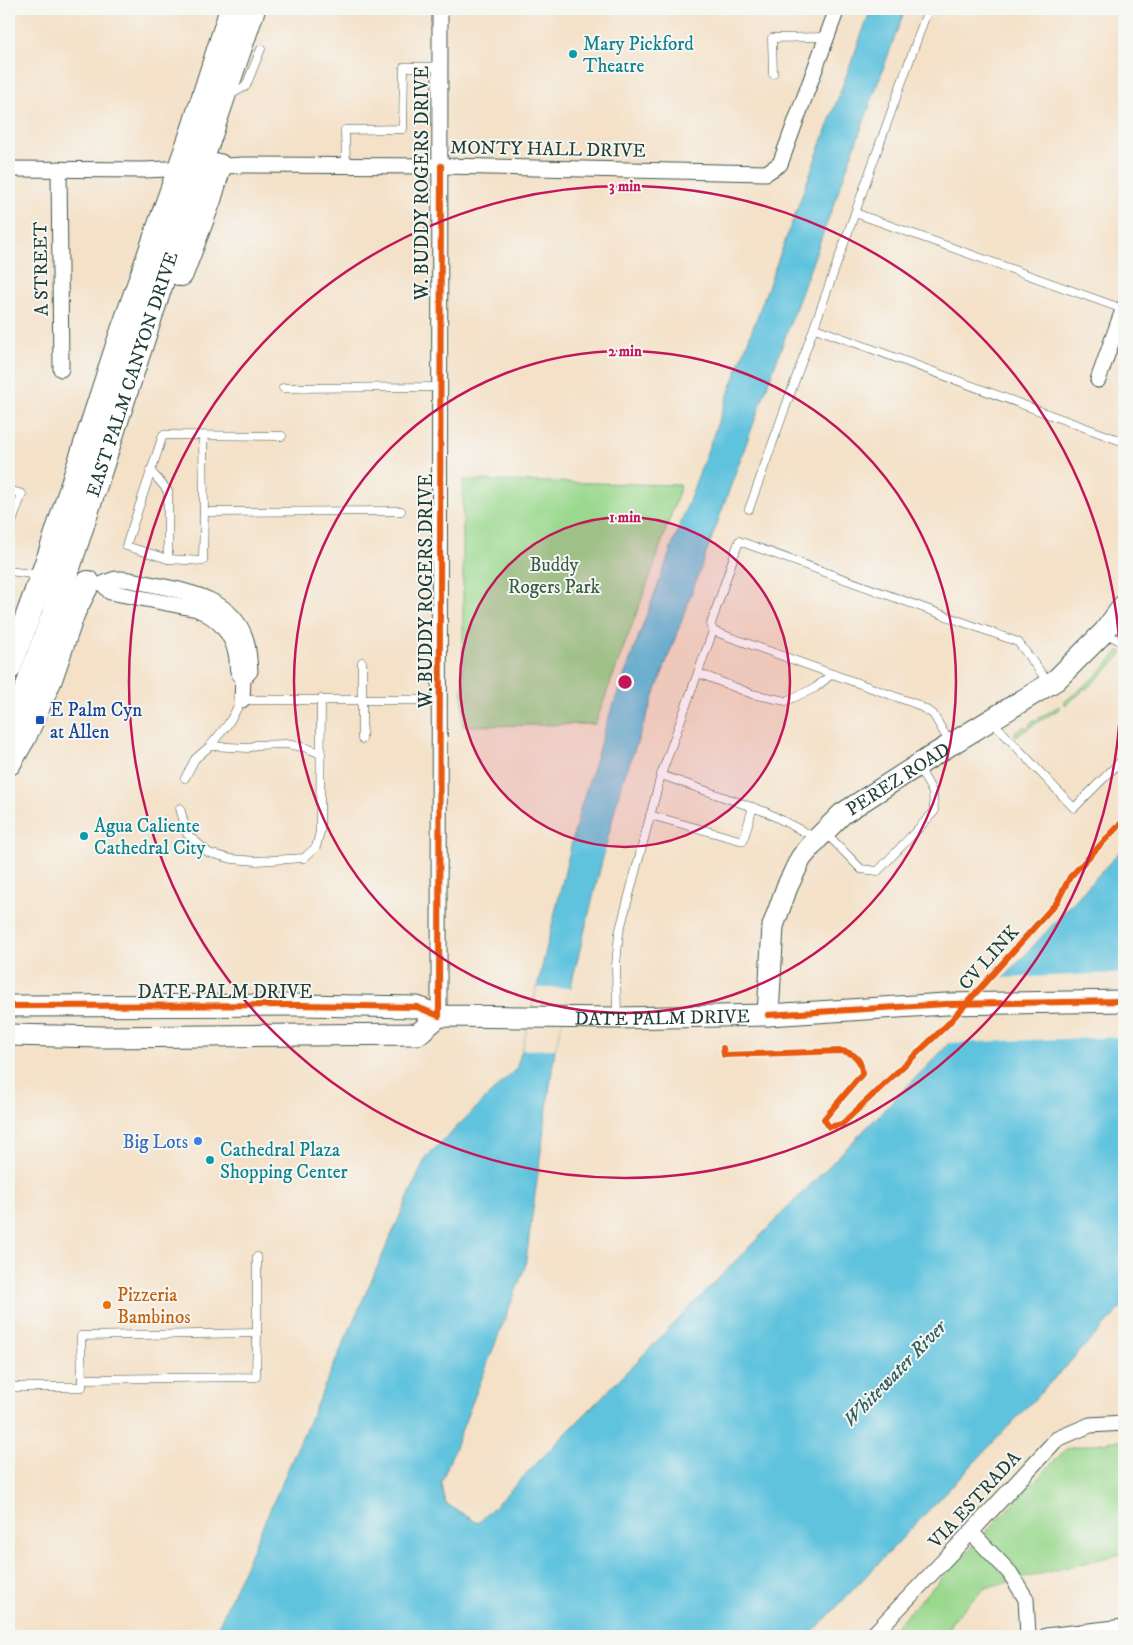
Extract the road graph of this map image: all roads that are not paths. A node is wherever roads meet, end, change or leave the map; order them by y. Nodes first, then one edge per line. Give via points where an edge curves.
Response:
1 (232, 9) edge
2 (254, 9) edge
3 (440, 9) edge
4 (837, 9) edge
5 (928, 9) edge
6 (826, 37) junction
7 (261, 49) dead end
8 (440, 67) junction
9 (773, 74) dead end
10 (222, 100) junction
11 (346, 165) junction
12 (441, 166) junction
13 (199, 167) junction
14 (9, 169) edge
15 (59, 169) junction
16 (855, 213) junction
17 (1124, 308) edge
18 (815, 328) junction
19 (61, 369) dead end
20 (1098, 380) dead end
21 (441, 387) junction
22 (283, 388) dead end
23 (203, 436) junction
24 (282, 436) dead end
25 (1124, 442) edge
26 (150, 470) junction
27 (9, 490) edge
28 (750, 509) dead end
29 (401, 511) dead end
30 (204, 512) junction
31 (9, 531) edge
32 (168, 559) junction
33 (9, 572) edge
34 (53, 578) junction
35 (95, 584) junction
36 (1124, 605) edge
37 (713, 631) junction
38 (1104, 632) junction
39 (1124, 643) edge
40 (362, 662) dead end
41 (9, 668) edge
42 (698, 673) junction
43 (832, 674) junction
44 (1050, 684) junction
45 (321, 699) junction
46 (362, 699) junction
47 (242, 700) junction
48 (440, 700) junction
49 (992, 720) junction
50 (9, 738) edge
51 (362, 739) dead end
52 (952, 744) junction
53 (210, 746) junction
54 (321, 754) junction
55 (1124, 758) edge
56 (9, 763) edge
57 (918, 765) junction
58 (661, 775) junction
59 (184, 778) dead end
60 (753, 807) junction
61 (180, 808) dead end
62 (650, 815) junction
63 (821, 835) junction
64 (1124, 1001) edge
65 (9, 1006) edge
66 (768, 1014) junction
67 (440, 1016) junction
68 (617, 1018) junction
69 (9, 1035) edge
70 (257, 1257) dead end
71 (257, 1333) junction
72 (82, 1379) junction
73 (9, 1387) edge
74 (1124, 1423) edge
75 (971, 1532) junction
76 (1119, 1630) edge
77 (872, 1636) edge
78 (1028, 1636) edge
79 (1046, 1636) edge

1 - 13 main road, EAST PALM CANYON DRIVE via 193,131
2 - 10 main road, EAST PALM CANYON DRIVE
3 - 8 street, W. BUDDY ROGERS DRIVE
4 - 6 street
5 - 16 lane
6 - 9 lane via 772,38
6 - 12 street, MONTY HALL DRIVE via 780,164 766,173
7 - 10 lane via 246,86
8 - 11 lane via 404,67 403,129 345,130
8 - 12 street, W. BUDDY ROGERS DRIVE
10 - 13 main road, EAST PALM CANYON DRIVE
11 - 12 street, MONTY HALL DRIVE
11 - 13 street, MONTY HALL DRIVE
12 - 21 street, W. BUDDY ROGERS DRIVE
13 - 15 street, MONTY HALL DRIVE
13 - 34 main road, EAST PALM CANYON DRIVE
13 - 34 main road, EAST PALM CANYON DRIVE via 153,311
14 - 15 street, MONTY HALL DRIVE
15 - 19 street, A STREET
16 - 17 lane
16 - 18 lane
17 - 20 street
18 - 25 lane
18 - 28 lane
21 - 22 lane
21 - 48 street, W. BUDDY ROGERS DRIVE
23 - 24 lane
23 - 26 lane via 163,435
23 - 30 lane
26 - 32 lane via 168,491
26 - 32 lane via 126,546
27 - 31 lane via 22,494
29 - 30 lane
30 - 32 lane via 203,561
33 - 34 lane
34 - 35 street
34 - 41 main road, EAST PALM CANYON DRIVE
34 - 50 main road, EAST PALM CANYON DRIVE via 54,614
35 - 47 street via 110,592 209,614 221,625 236,653 237,672 243,679
35 - 56 main road via 73,612 50,679 24,738
36 - 38 main road, PEREZ ROAD
37 - 42 lane
37 - 43 lane
37 - 44 lane via 711,624 739,541 1018,642
38 - 39 lane
38 - 44 main road, PEREZ ROAD
40 - 46 lane
42 - 43 lane via 752,694 786,701 815,688
42 - 58 lane
43 - 52 lane via 925,708 933,714
44 - 49 main road, PEREZ ROAD
45 - 46 lane
45 - 47 lane
45 - 54 lane
46 - 48 lane
46 - 51 lane
47 - 53 lane
48 - 67 street, W. BUDDY ROGERS DRIVE
49 - 52 main road, PEREZ ROAD
49 - 55 lane via 1074,808
52 - 57 main road, PEREZ ROAD
53 - 54 lane via 248,748 288,744
53 - 59 lane via 195,759
54 - 61 lane via 320,832 316,847 304,858 257,861 209,854 188,834
57 - 63 main road, PEREZ ROAD via 842,814
57 - 63 lane via 933,793 934,812 878,870 861,869
58 - 60 lane
58 - 62 lane
60 - 62 lane via 743,841
60 - 63 lane
62 - 68 lane via 619,933
63 - 66 main road, PEREZ ROAD via 801,858 773,926
64 - 66 main road, DATE PALM DRIVE via 946,1004
65 - 67 main road, DATE PALM DRIVE via 418,1007
66 - 68 main road, DATE PALM DRIVE
67 - 68 main road, DATE PALM DRIVE
67 - 69 main road via 418,1034
70 - 71 lane
71 - 72 lane via 256,1377
71 - 72 lane via 81,1336
72 - 73 lane via 82,1387
74 - 75 street, VIA ESTRADA via 1090,1425 1057,1439
75 - 77 street, VIA ESTRADA
75 - 78 street via 1010,1573 1026,1599
76 - 79 street

